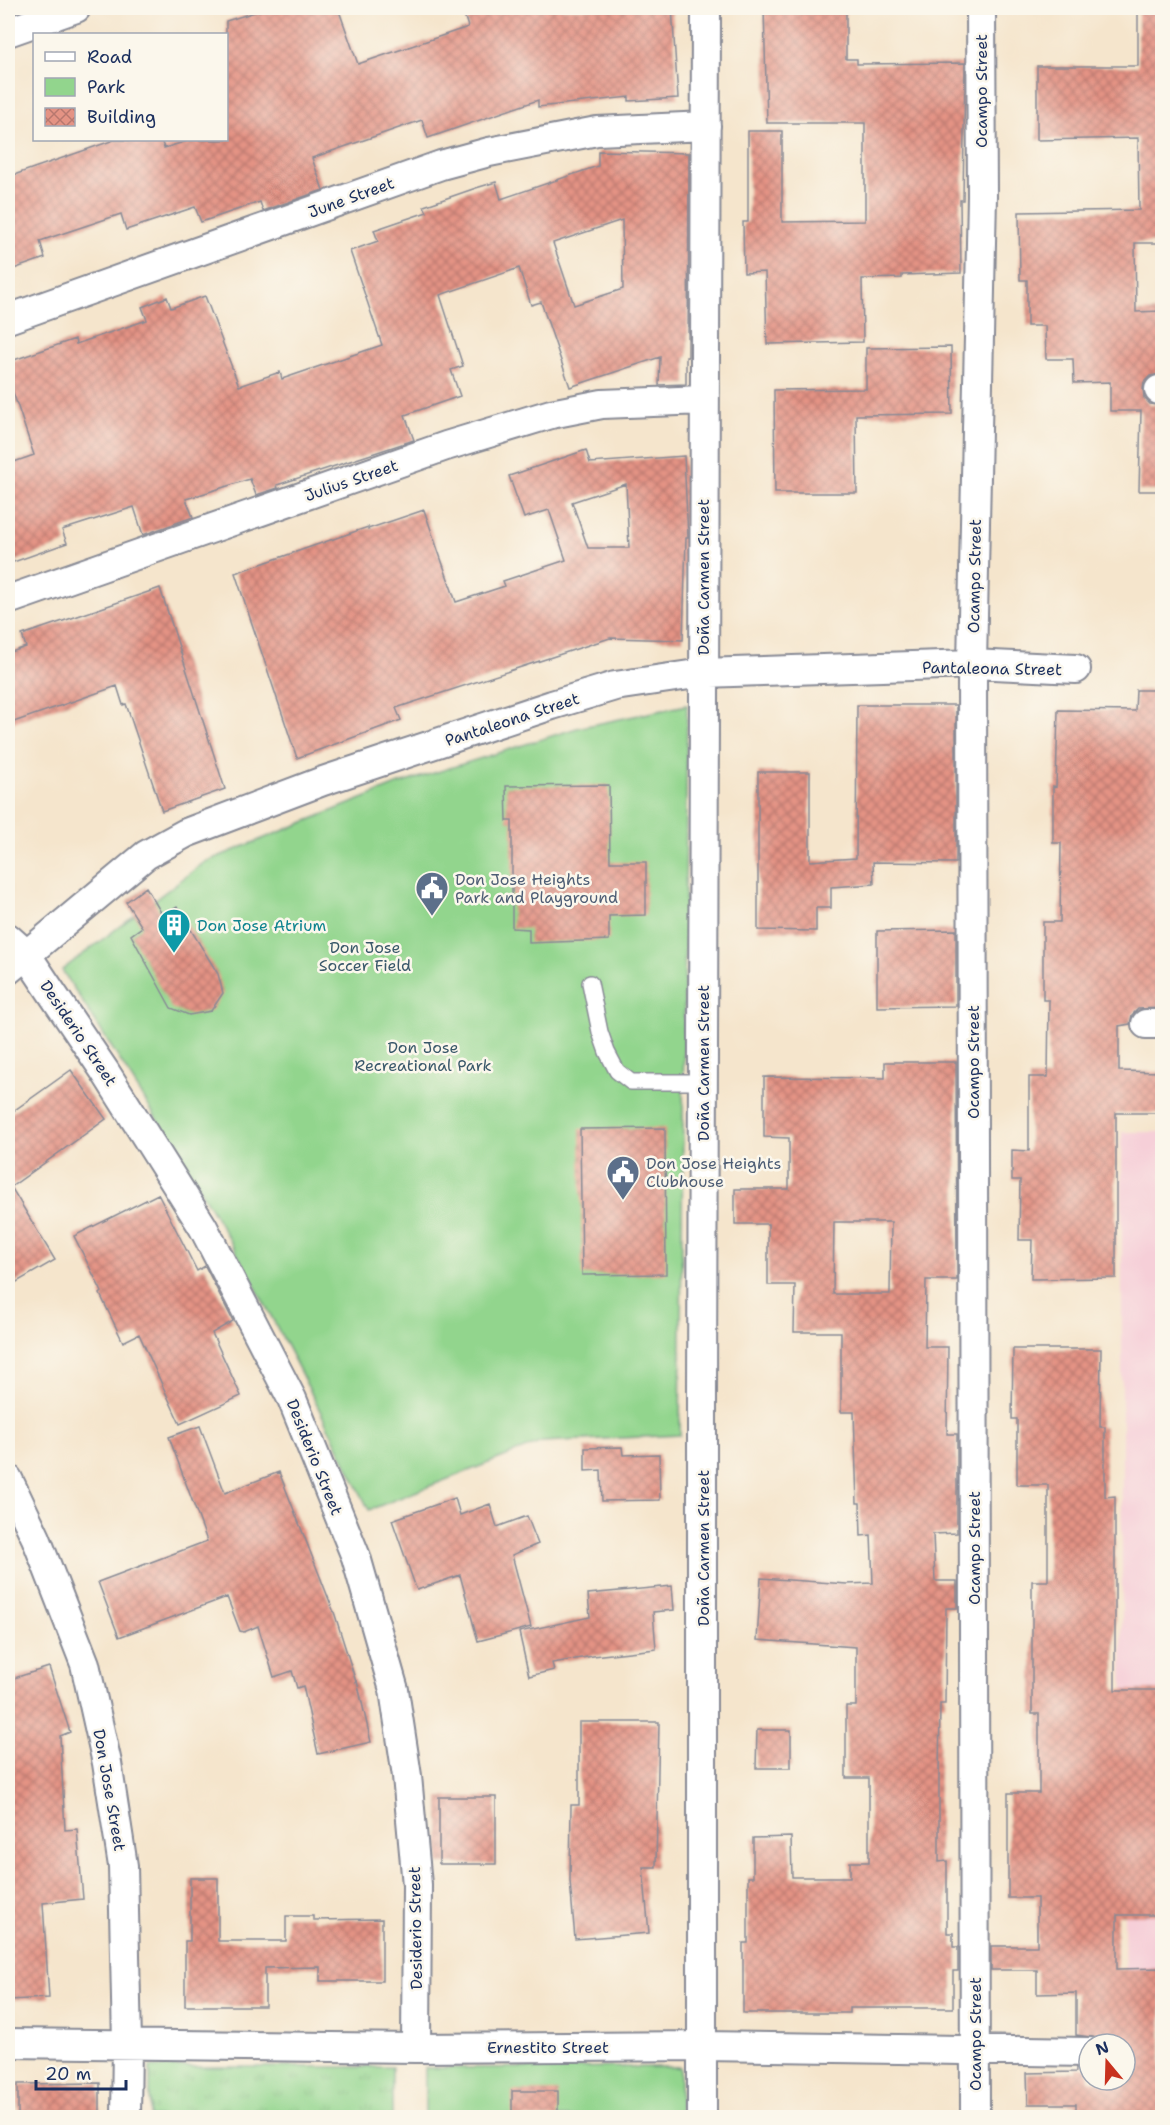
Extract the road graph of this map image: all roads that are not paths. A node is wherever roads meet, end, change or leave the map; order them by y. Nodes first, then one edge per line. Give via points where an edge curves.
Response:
1 (76, 8) edge
2 (706, 8) edge
3 (981, 8) edge
4 (8, 32) edge
5 (706, 126) junction
6 (8, 319) edge
7 (704, 400) junction
8 (8, 600) edge
9 (972, 664) junction
10 (1076, 669) dead end
11 (703, 673) junction
12 (14, 954) edge
13 (590, 982) dead end
14 (702, 1082) junction
15 (8, 1479) edge
16 (8, 2043) edge
17 (127, 2043) junction
18 (703, 2046) junction
19 (416, 2048) junction
20 (976, 2049) junction
21 (1077, 2052) edge
22 (126, 2118) edge
23 (702, 2118) edge
24 (975, 2118) edge

1 - 4 street
2 - 5 street, Doña Carmen Street
3 - 9 street, Ocampo Street via 982,196
5 - 6 street, June Street via 597,131 479,154
5 - 7 street, Doña Carmen Street
7 - 8 street, Julius Street via 602,404 551,414 446,446
7 - 11 street, Doña Carmen Street
9 - 10 street, Pantaleona Street
9 - 11 street, Pantaleona Street
9 - 20 street, Ocampo Street
11 - 12 street, Pantaleona Street via 615,686 552,705 323,780 186,833 146,855
11 - 14 street, Doña Carmen Street
12 - 19 street, Desiderio Street via 104,1070 203,1227 292,1399 356,1557 394,1690 407,1776 417,1885
13 - 14 lane via 606,1052 617,1071 631,1082
14 - 18 street, Doña Carmen Street
15 - 17 street, Don Jose Street via 36,1538 85,1664 107,1763 123,1866
16 - 17 street, Ernestito Street
17 - 19 street, Ernestito Street
17 - 22 street, Don Jose Street
18 - 19 street, Ernestito Street
18 - 20 street, Ernestito Street
18 - 23 street, Doña Carmen Street
20 - 21 street, Ernestito Street
20 - 24 street, Ocampo Street

